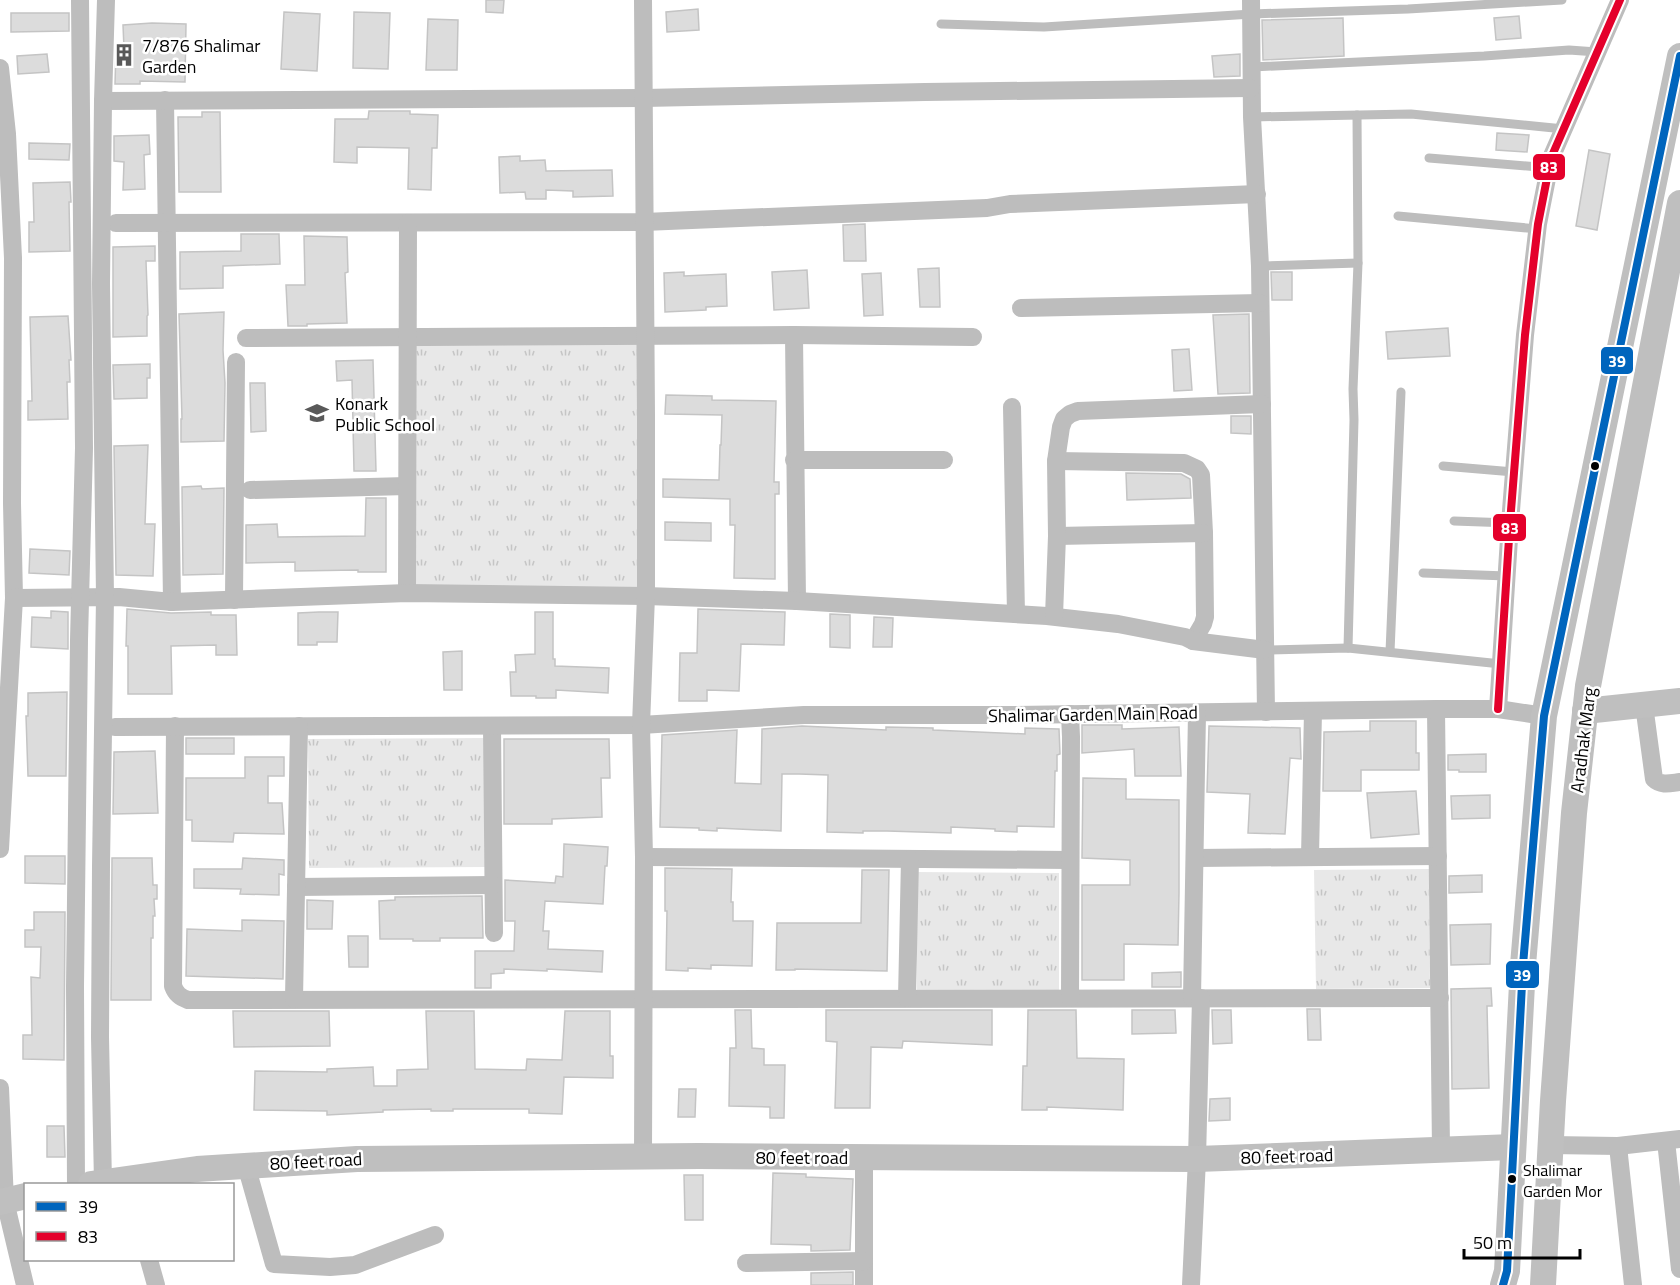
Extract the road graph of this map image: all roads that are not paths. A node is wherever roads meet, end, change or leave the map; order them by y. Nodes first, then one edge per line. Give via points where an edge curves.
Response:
1 (80, 0) edge
2 (106, 0) edge
3 (643, 0) edge
4 (1562, 0) edge
5 (1620, 0) edge
6 (1251, 7) edge
7 (941, 24) dead end
8 (1597, 52) junction
9 (1680, 56) edge
10 (1252, 67) junction
11 (1, 75) edge
12 (1251, 87) junction
13 (644, 98) junction
14 (165, 100) junction
15 (103, 101) junction
16 (1357, 115) junction
17 (1252, 117) junction
18 (1564, 129) junction
19 (1430, 158) dead end
20 (1550, 168) junction
21 (1257, 195) junction
22 (1680, 203) edge
23 (1398, 216) dead end
24 (644, 222) junction
25 (116, 223) dead end
26 (166, 223) junction
27 (408, 223) junction
28 (1538, 229) junction
29 (6, 259) edge
30 (1358, 263) junction
31 (1260, 266) junction
32 (1260, 303) junction
33 (1021, 308) dead end
34 (794, 335) junction
35 (645, 336) junction
36 (408, 337) junction
37 (973, 337) dead end
38 (246, 338) dead end
39 (236, 362) dead end
40 (6, 377) edge
41 (1401, 392) dead end
42 (1262, 404) junction
43 (1012, 407) dead end
44 (794, 460) junction
45 (944, 460) dead end
46 (1056, 461) junction
47 (1443, 466) dead end
48 (1514, 472) junction
49 (407, 486) junction
50 (250, 490) dead end
51 (6, 504) edge
52 (1454, 521) dead end
53 (1510, 523) junction
54 (1204, 533) junction
55 (1057, 536) junction
56 (1423, 573) dead end
57 (1506, 576) junction
58 (407, 593) junction
59 (646, 596) junction
60 (81, 597) junction
61 (104, 597) junction
62 (14, 598) junction
63 (234, 600) junction
64 (797, 601) junction
65 (172, 602) junction
66 (1016, 614) junction
67 (1054, 616) junction
68 (1193, 641) junction
69 (1348, 648) junction
70 (1265, 650) junction
71 (1390, 652) junction
72 (1501, 664) junction
73 (1680, 701) edge
74 (1644, 705) junction
75 (1437, 709) junction
76 (1498, 709) junction
77 (1313, 711) junction
78 (1585, 711) junction
79 (1266, 712) junction
80 (1197, 713) junction
81 (1070, 714) junction
82 (1544, 716) junction
83 (641, 725) junction
84 (175, 726) junction
85 (300, 726) junction
86 (492, 726) junction
87 (115, 727) dead end
88 (1680, 782) edge
89 (1680, 789) edge
90 (0, 849) edge
91 (1438, 856) junction
92 (644, 857) junction
93 (1310, 857) junction
94 (1195, 858) junction
95 (910, 859) junction
96 (1070, 860) junction
97 (493, 885) junction
98 (296, 887) junction
99 (494, 933) dead end
100 (907, 998) junction
101 (1070, 998) junction
102 (1197, 998) junction
103 (1440, 998) junction
104 (294, 999) junction
105 (644, 999) junction
106 (0, 1088) edge
107 (0, 1113) edge
108 (1673, 1140) edge
109 (1550, 1145) junction
110 (1618, 1146) junction
111 (1513, 1147) junction
112 (1441, 1150) junction
113 (643, 1157) junction
114 (864, 1157) junction
115 (1197, 1159) junction
116 (246, 1165) junction
117 (129, 1182) edge
118 (76, 1183) edge
119 (97, 1183) edge
120 (113, 1183) edge
121 (10, 1200) edge
122 (435, 1235) dead end
123 (149, 1261) edge
124 (864, 1261) junction
125 (746, 1263) dead end
126 (1680, 1269) edge
127 (26, 1285) edge
128 (156, 1285) edge
129 (864, 1285) edge
130 (1191, 1285) edge
131 (1503, 1285) edge
132 (1543, 1285) edge
133 (1633, 1285) edge

1 - 60 street via 84,448
2 - 15 street
3 - 13 street
4 - 6 lane via 1408,9
5 - 8 street
6 - 7 lane via 1044,27
6 - 10 street
8 - 10 lane via 1569,50
8 - 18 street
9 - 82 main road
10 - 12 street
11 - 29 street via 7,134
12 - 13 street
12 - 17 street
13 - 14 street
13 - 24 street
14 - 15 street
14 - 26 street
15 - 61 street
16 - 17 lane
16 - 18 lane via 1411,114
16 - 30 lane
17 - 21 street
18 - 20 street
19 - 20 lane
20 - 28 street
21 - 24 street
21 - 31 street
22 - 78 main road, Aradhak Marg
23 - 28 lane
24 - 27 street
24 - 35 street
25 - 26 street
26 - 27 street
26 - 65 street
27 - 36 street
28 - 48 street
29 - 40 street
30 - 31 lane
30 - 69 lane
31 - 32 street
32 - 33 street
32 - 42 street
34 - 35 street
34 - 37 street
34 - 44 street
35 - 36 street
35 - 59 street
36 - 38 street
36 - 49 street
39 - 63 street
40 - 51 street
41 - 71 lane
42 - 46 street via 1078,411 1064,419
42 - 70 street
43 - 66 street
44 - 45 street
44 - 64 street
46 - 54 street via 1192,466 1201,475
46 - 55 street
47 - 48 lane
48 - 53 street
49 - 50 street
49 - 58 street
51 - 62 street
52 - 53 lane
53 - 57 street
54 - 55 street
54 - 68 street via 1205,617
55 - 67 street
56 - 57 lane
57 - 72 street
58 - 59 street
58 - 63 street
59 - 64 street
59 - 83 street
60 - 61 street
60 - 62 street
60 - 118 street
61 - 65 street
61 - 119 street
62 - 90 street
63 - 65 street
64 - 66 street
66 - 67 street
67 - 68 street via 1118,624
68 - 70 street
69 - 70 lane
69 - 71 lane
70 - 79 street
71 - 72 lane
72 - 76 street
73 - 74 main road
74 - 78 main road
74 - 88 street via 1654,779 1662,784
75 - 76 street, Shalimar Garden Main Road
75 - 77 street, Shalimar Garden Main Road
75 - 91 street
76 - 82 street, Shalimar Garden Main Road
77 - 79 street, Shalimar Garden Main Road
77 - 93 street
78 - 109 main road, Aradhak Marg
79 - 80 street, Shalimar Garden Main Road
80 - 81 street, Shalimar Garden Main Road
80 - 94 street
81 - 83 street, Shalimar Garden Main Road via 804,714
81 - 96 street
82 - 111 main road via 1523,965
83 - 86 street, Shalimar Garden Main Road
83 - 92 street
84 - 85 street, Shalimar Garden Main Road
84 - 87 street, Shalimar Garden Main Road
84 - 104 street via 175,991 188,1000
85 - 86 street, Shalimar Garden Main Road
85 - 98 street
86 - 97 street
88 - 89 street
91 - 93 street
91 - 103 street
92 - 95 street
92 - 105 street
93 - 94 street
94 - 102 street
95 - 96 street
95 - 100 street
96 - 101 street
97 - 98 street
97 - 99 street
98 - 104 street
100 - 101 street
100 - 105 street
101 - 102 street
102 - 103 street
102 - 115 street
103 - 112 street
104 - 105 street
105 - 113 street
106 - 107 street
107 - 121 street
108 - 110 street
108 - 126 street
109 - 110 street
109 - 132 main road, Aradhak Marg
110 - 133 street
111 - 112 main road, 80 feet road
111 - 131 main road
112 - 115 main road, 80 feet road
113 - 114 main road, 80 feet road
113 - 116 main road, 80 feet road via 357,1159
114 - 115 main road, 80 feet road
114 - 124 street
115 - 130 street
116 - 117 main road, 80 feet road via 197,1169
116 - 122 street via 274,1264 355,1265
117 - 120 main road, 80 feet road
121 - 127 street
123 - 128 street
124 - 125 street
124 - 129 street

